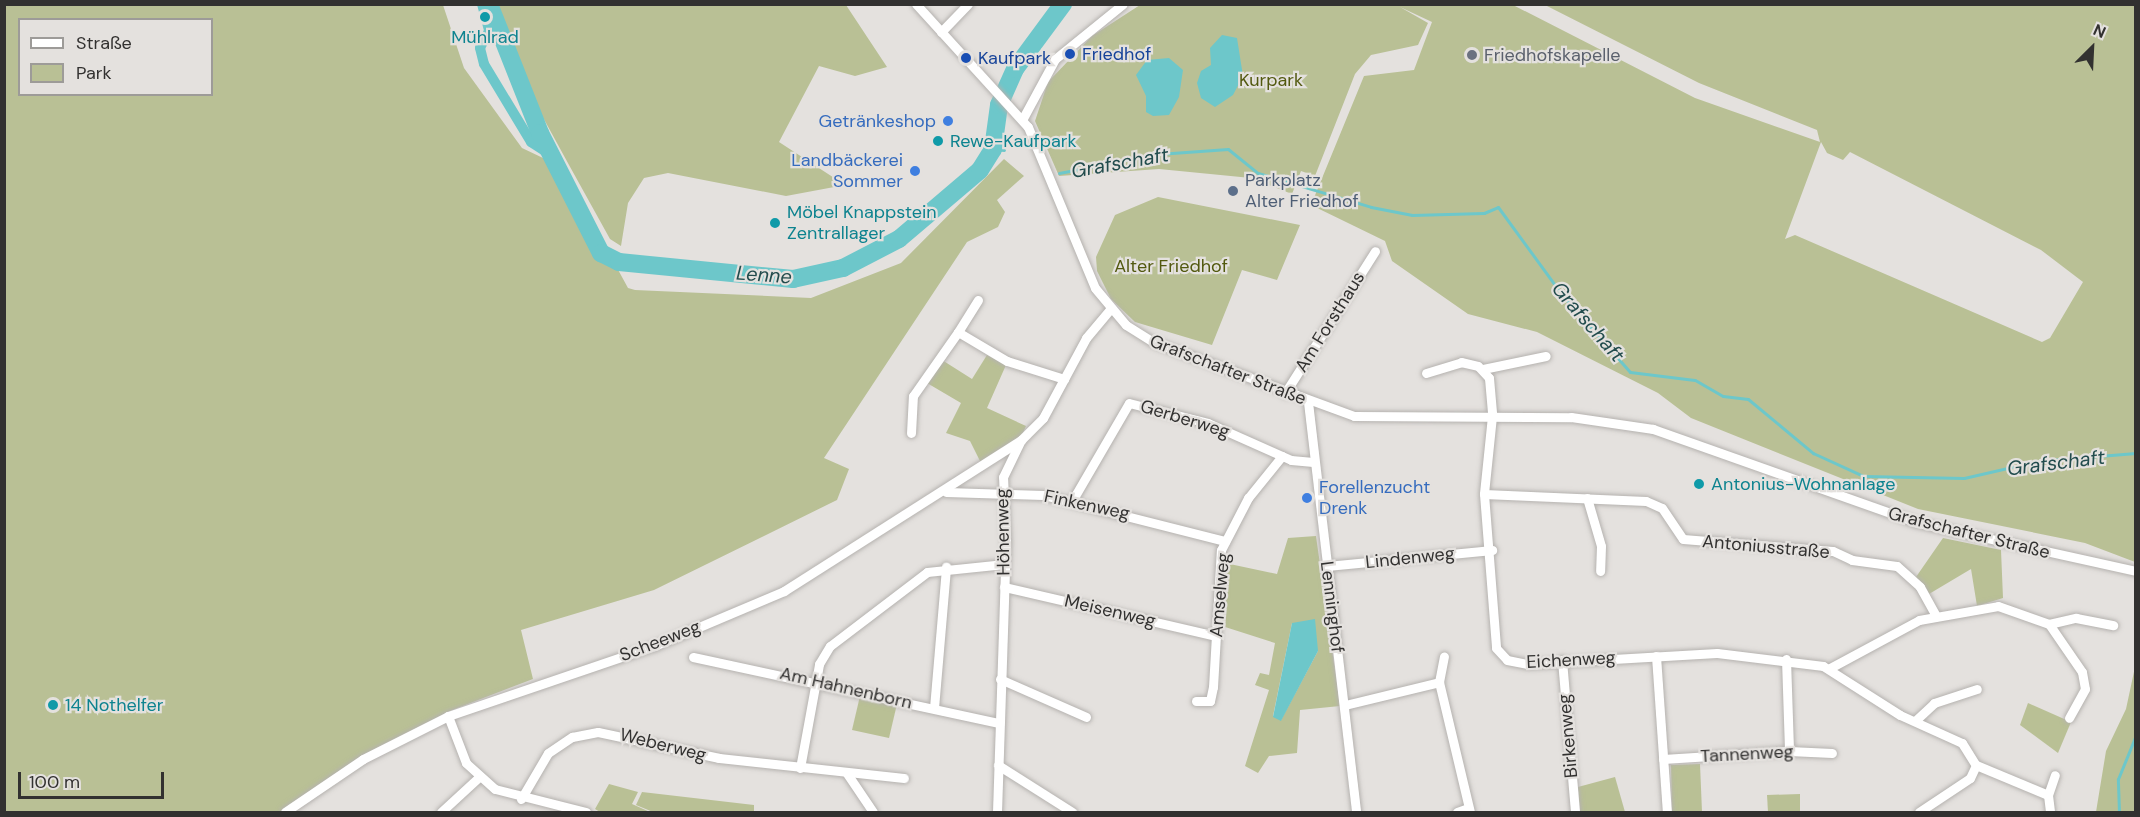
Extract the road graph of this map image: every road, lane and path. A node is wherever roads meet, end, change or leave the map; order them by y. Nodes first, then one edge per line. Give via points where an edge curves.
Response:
1 (916, 4) edge
2 (968, 4) edge
3 (1123, 4) edge
4 (941, 32) junction
5 (1020, 117) junction
6 (1374, 251) dead end
7 (978, 300) dead end
8 (1110, 309) junction
9 (958, 332) junction
10 (1546, 356) dead end
11 (1483, 369) junction
12 (1426, 373) dead end
13 (1064, 379) junction
14 (1285, 393) junction
15 (1308, 402) junction
16 (1492, 416) junction
17 (911, 433) dead end
18 (1021, 440) junction
19 (1282, 456) junction
20 (1313, 462) junction
21 (946, 492) junction
22 (1003, 492) junction
23 (1484, 494) junction
24 (1587, 498) junction
25 (1072, 501) junction
26 (1225, 541) junction
27 (1492, 550) junction
28 (1005, 564) junction
29 (946, 567) junction
30 (1327, 567) junction
31 (1600, 571) dead end
32 (2136, 571) edge
33 (1004, 587) junction
34 (1936, 616) junction
35 (2049, 624) junction
36 (2113, 625) dead end
37 (1216, 636) junction
38 (1444, 656) dead end
39 (1656, 656) junction
40 (693, 657) dead end
41 (1786, 659) junction
42 (1562, 660) junction
43 (1830, 668) junction
44 (1000, 679) junction
45 (817, 681) junction
46 (1439, 682) junction
47 (1977, 689) dead end
48 (1196, 701) dead end
49 (1345, 705) junction
50 (934, 708) junction
51 (448, 716) junction
52 (1086, 717) dead end
53 (2069, 718) dead end
54 (1916, 720) junction
55 (998, 723) junction
56 (1789, 750) junction
57 (1832, 753) dead end
58 (1663, 759) junction
59 (998, 765) junction
60 (1977, 765) junction
61 (800, 768) junction
62 (846, 772) junction
63 (2055, 775) dead end
64 (479, 777) junction
65 (904, 778) dead end
66 (2048, 795) junction
67 (521, 798) junction
68 (1469, 810) edge
69 (444, 812) edge
70 (873, 812) edge
71 (285, 813) edge
72 (586, 813) edge
73 (998, 813) edge
74 (1072, 813) edge
75 (1356, 813) edge
76 (1457, 813) edge
77 (1575, 813) edge
78 (1667, 813) edge
79 (1920, 813) edge
80 (2050, 813) edge

1 - 4 street, Grafschafter Straße
2 - 4 street
3 - 5 street via 1055,59
4 - 5 street, Grafschafter Straße
5 - 8 street, Grafschafter Straße via 1046,165 1087,274
6 - 14 street, Am Forsthaus
7 - 9 street
8 - 13 street, Höhenweg
8 - 14 street, Grafschafter Straße via 1153,342
9 - 13 street via 1007,361
9 - 17 street via 913,396
10 - 11 street
11 - 12 street via 1452,362
11 - 16 street via 1490,384
13 - 18 street, Höhenweg via 1043,418
14 - 15 street, Grafschafter Straße
15 - 16 street, Grafschafter Straße via 1365,417
15 - 20 street, Lenninghof
16 - 23 street, Eichenweg
16 - 32 street, Grafschafter Straße via 1571,417 1653,429 1915,522
18 - 21 street, Scheeweg
18 - 22 street, Höhenweg via 1004,471
19 - 20 street, Gerberweg
19 - 25 street, Gerberweg via 1208,423 1129,404
19 - 26 street, Amselweg via 1252,492
20 - 30 street, Lenninghof
21 - 22 street, Finkenweg
21 - 51 street, Scheeweg via 756,604 654,646
22 - 25 street, Finkenweg
22 - 28 street, Höhenweg
23 - 24 street, Antoniusstraße
23 - 27 street, Eichenweg
24 - 31 street via 1601,546
24 - 34 street, Antoniusstraße via 1654,504 1683,539 1833,551 1852,560 1897,566 1920,587
25 - 26 street, Finkenweg
26 - 37 street, Amselweg
27 - 30 street, Lindenweg
27 - 42 street, Eichenweg via 1499,654 1521,663
28 - 29 street
28 - 33 street, Höhenweg
29 - 45 street via 920,575 830,646
29 - 50 street
30 - 49 street, Lenninghof
33 - 37 street, Meisenweg
33 - 44 street, Höhenweg
34 - 35 street via 1994,605
34 - 43 street via 1913,623
35 - 36 street via 2076,618
35 - 53 street via 2086,680
37 - 48 street, Amselweg via 1210,701
38 - 46 street
39 - 41 street, Eichenweg via 1731,653
39 - 42 street, Eichenweg
39 - 58 street
40 - 45 street, Am Hahnenborn
41 - 43 street, Eichenweg
41 - 56 street
42 - 77 street, Birkenweg
43 - 54 street, Eichenweg
44 - 52 street
44 - 55 street, Höhenweg
45 - 50 street, Am Hahnenborn
45 - 61 street
46 - 49 street
46 - 68 street
47 - 54 street via 1942,699
49 - 75 street, Lenninghof
50 - 55 street, Am Hahnenborn
51 - 64 street via 466,763
51 - 71 street, Scheeweg via 363,759
54 - 60 street, Eichenweg via 1962,743
55 - 59 street, Höhenweg
56 - 57 street, Tannenweg
56 - 58 street, Tannenweg
58 - 78 street
59 - 73 street, Höhenweg
59 - 74 street
60 - 66 street
60 - 79 street via 1970,778
61 - 62 street, Weberweg
61 - 67 street, Weberweg via 719,759 598,732 572,737 548,753
62 - 65 street, Weberweg
62 - 70 street
63 - 66 street
64 - 67 street
64 - 69 street
66 - 80 street
67 - 72 street
68 - 76 street

